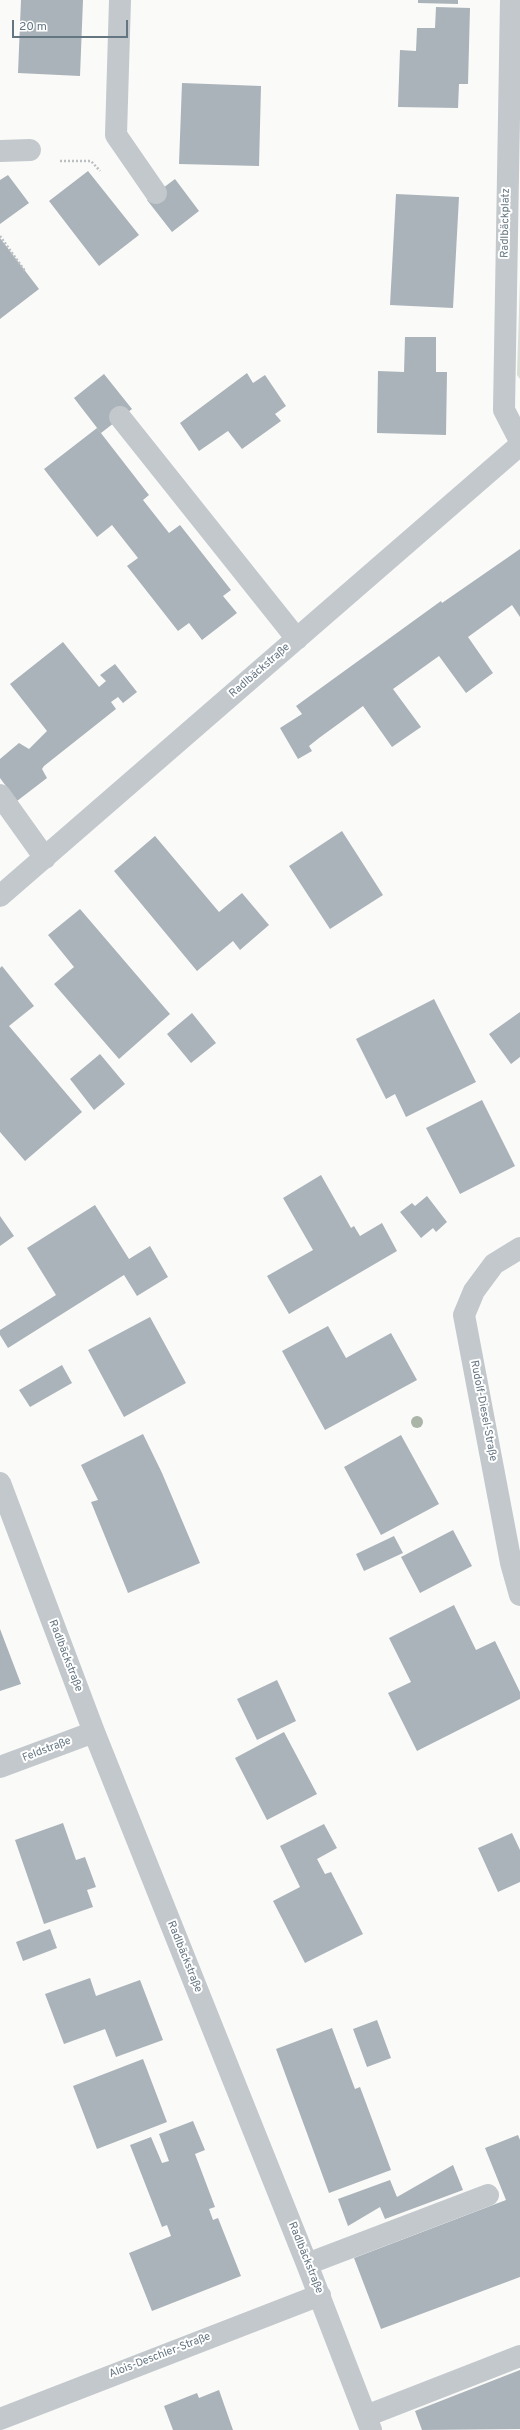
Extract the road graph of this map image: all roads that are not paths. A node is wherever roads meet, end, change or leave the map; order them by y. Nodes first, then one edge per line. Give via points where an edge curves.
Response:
1 (120, 0) edge
2 (511, 0) edge
3 (0, 150) edge
4 (30, 150) road end
5 (156, 193) dead end
6 (120, 417) dead end
7 (520, 441) edge
8 (520, 445) edge
9 (297, 639) junction
10 (0, 796) edge
11 (45, 858) junction
12 (0, 896) edge
13 (520, 1248) edge
14 (0, 1483) edge
15 (520, 1595) edge
16 (94, 1732) junction
17 (0, 1767) edge
18 (488, 2195) dead end
19 (307, 2264) junction
20 (320, 2296) junction
21 (520, 2356) edge
22 (0, 2418) edge
23 (368, 2423) edge

1 - 5 street via 116,135
2 - 7 street, Radlbäckplatz via 504,410
3 - 4 street
6 - 9 street
8 - 9 street, Radlbäckstraße
9 - 11 street, Radlbäckstraße
10 - 11 street
11 - 12 street, Radlbäckstraße
13 - 15 street, Rudolf-Diesel-Straße via 494,1264 474,1291 464,1315 511,1563
14 - 16 street, Radlbäckstraße
16 - 17 street, Feldstraße
16 - 19 street, Radlbäckstraße
18 - 19 street
19 - 20 street, Radlbäckstraße
20 - 22 street, Alois-Deschler-Straße
20 - 23 street, Radlbäckstraße
21 - 23 street

